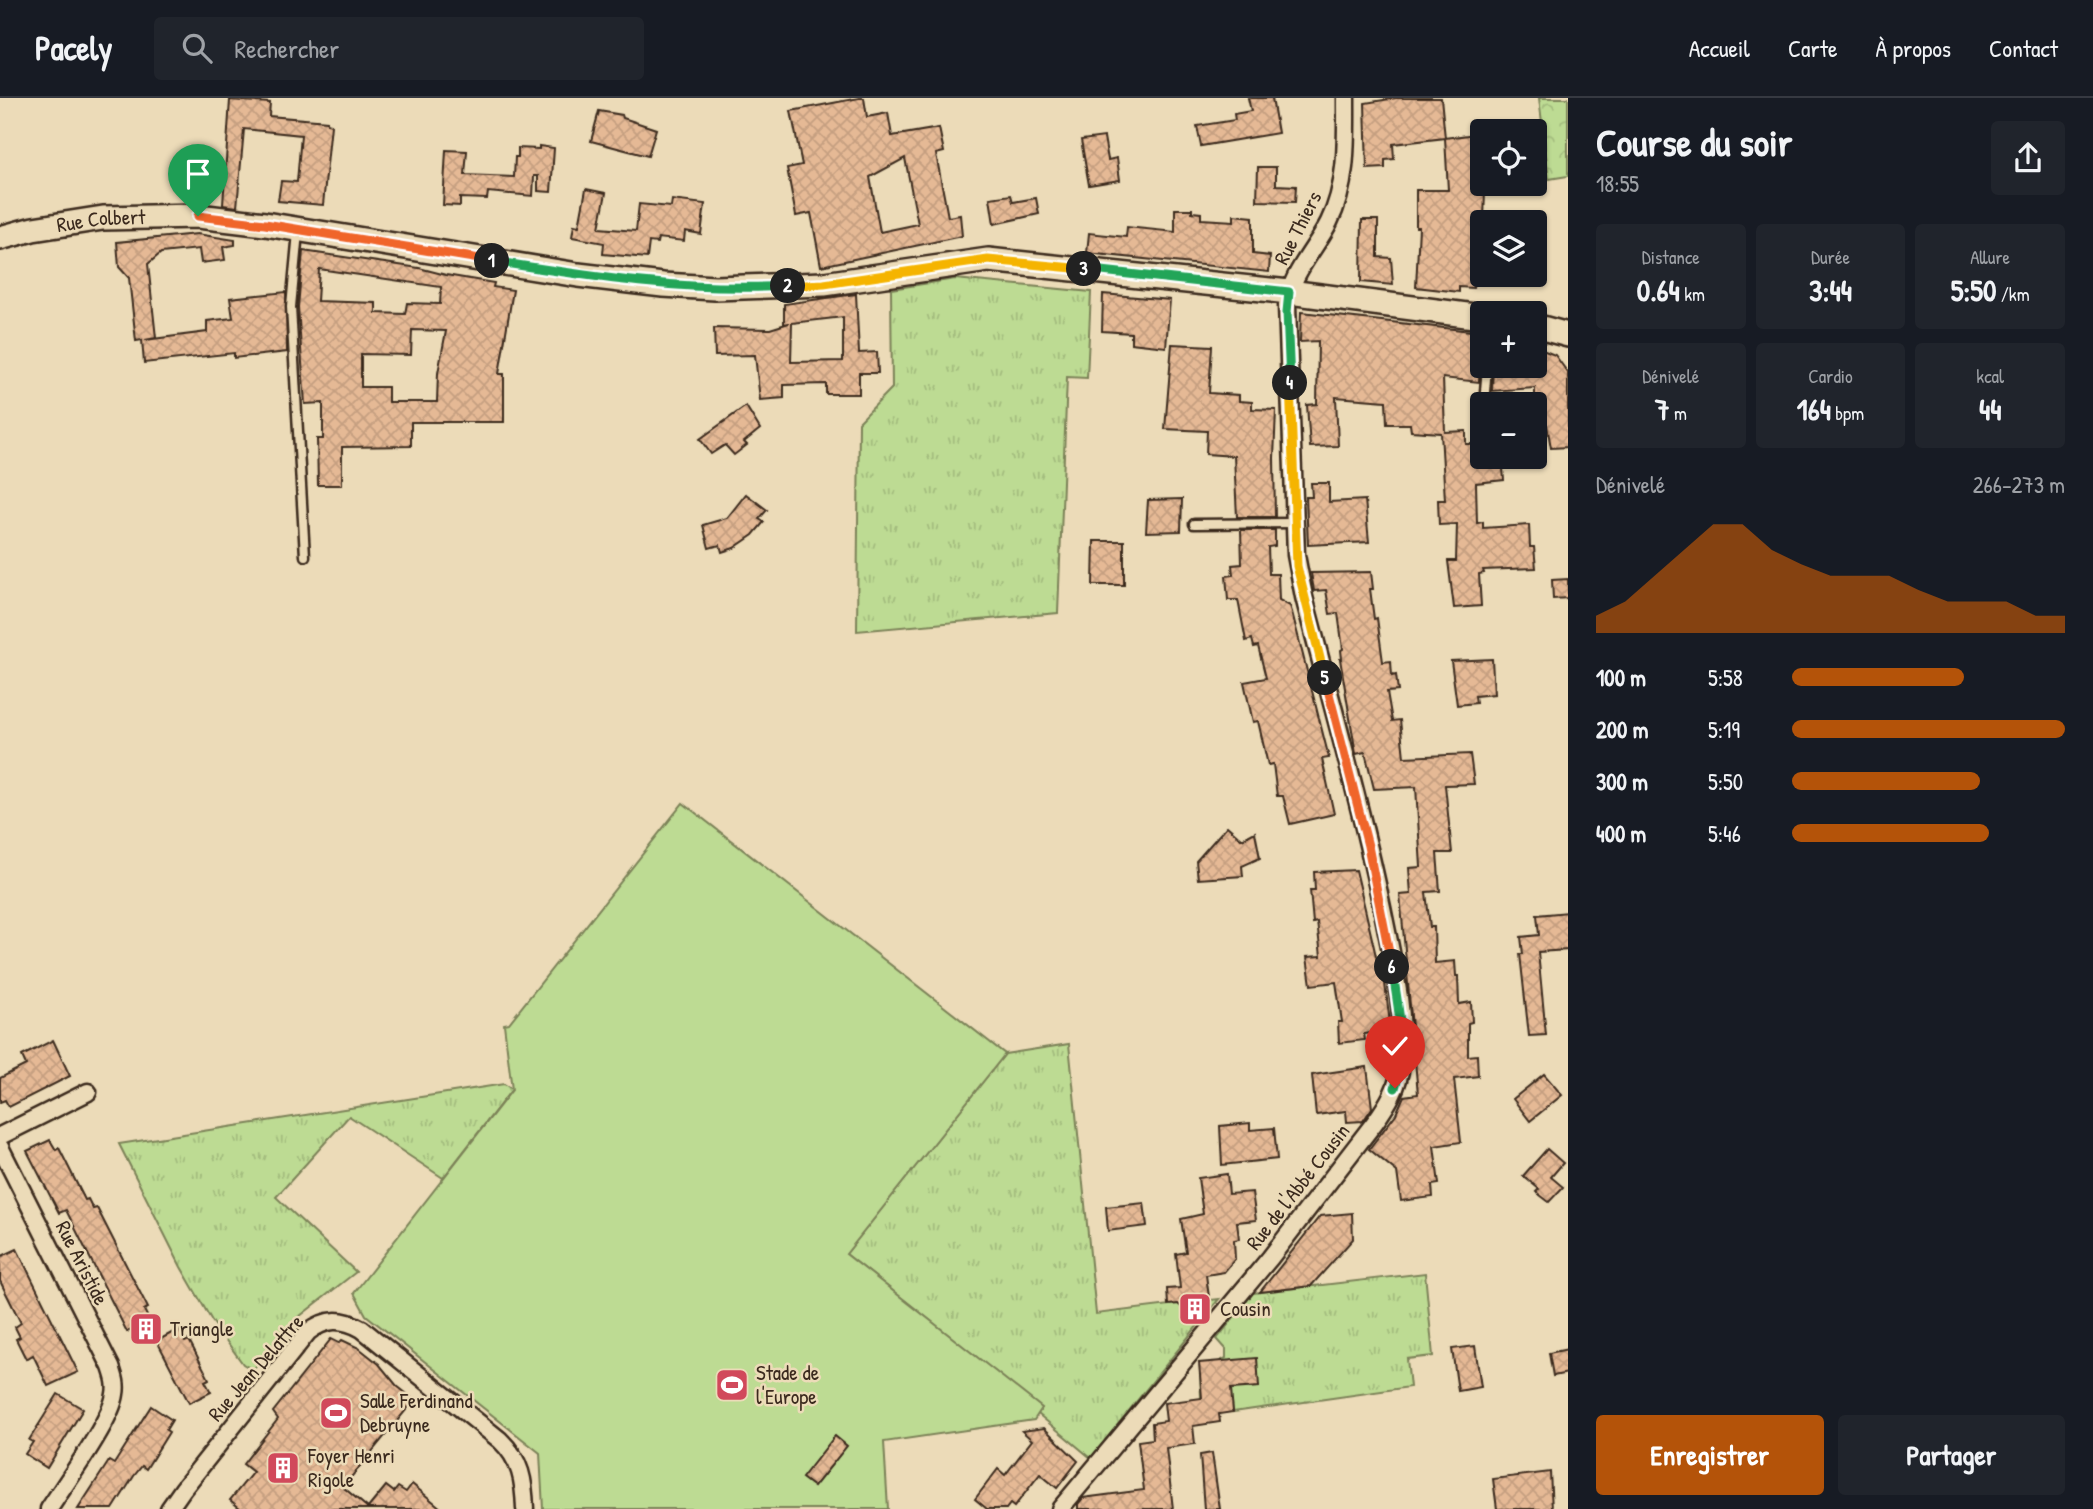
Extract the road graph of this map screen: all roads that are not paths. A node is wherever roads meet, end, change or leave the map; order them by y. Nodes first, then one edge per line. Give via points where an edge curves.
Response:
1 (1346, 98) edge
2 (298, 229) junction
3 (0, 238) edge
4 (1289, 292) junction
5 (1470, 315) edge
6 (1547, 329) edge
7 (1568, 335) edge
8 (1295, 523) junction
9 (1194, 524) dead end
10 (305, 556) dead end
11 (88, 1092) dead end
12 (0, 1136) edge
13 (0, 1147) edge
14 (49, 1509) edge
15 (169, 1509) edge
16 (526, 1509) edge
17 (1060, 1509) edge

1 - 4 street, Rue Thiers via 1345,160 1336,205
2 - 3 main road, Rue Colbert via 226,218 136,216 70,222
2 - 4 main road, Rue Colbert via 578,275 674,286 824,284 988,260
2 - 10 lane via 291,307
4 - 5 main road, Rue Colbert
4 - 8 street, Rue de l'Abbé Cousin
6 - 7 main road
8 - 9 lane
8 - 17 street, Rue de l'Abbé Cousin via 1301,587 1389,943 1402,1034 1400,1074 1376,1122 1270,1258
11 - 12 street
13 - 14 street, Rue Aristide via 116,1382 106,1420
15 - 16 street, Rue Jean Delattre via 308,1332 338,1321 362,1329 506,1445 522,1474

